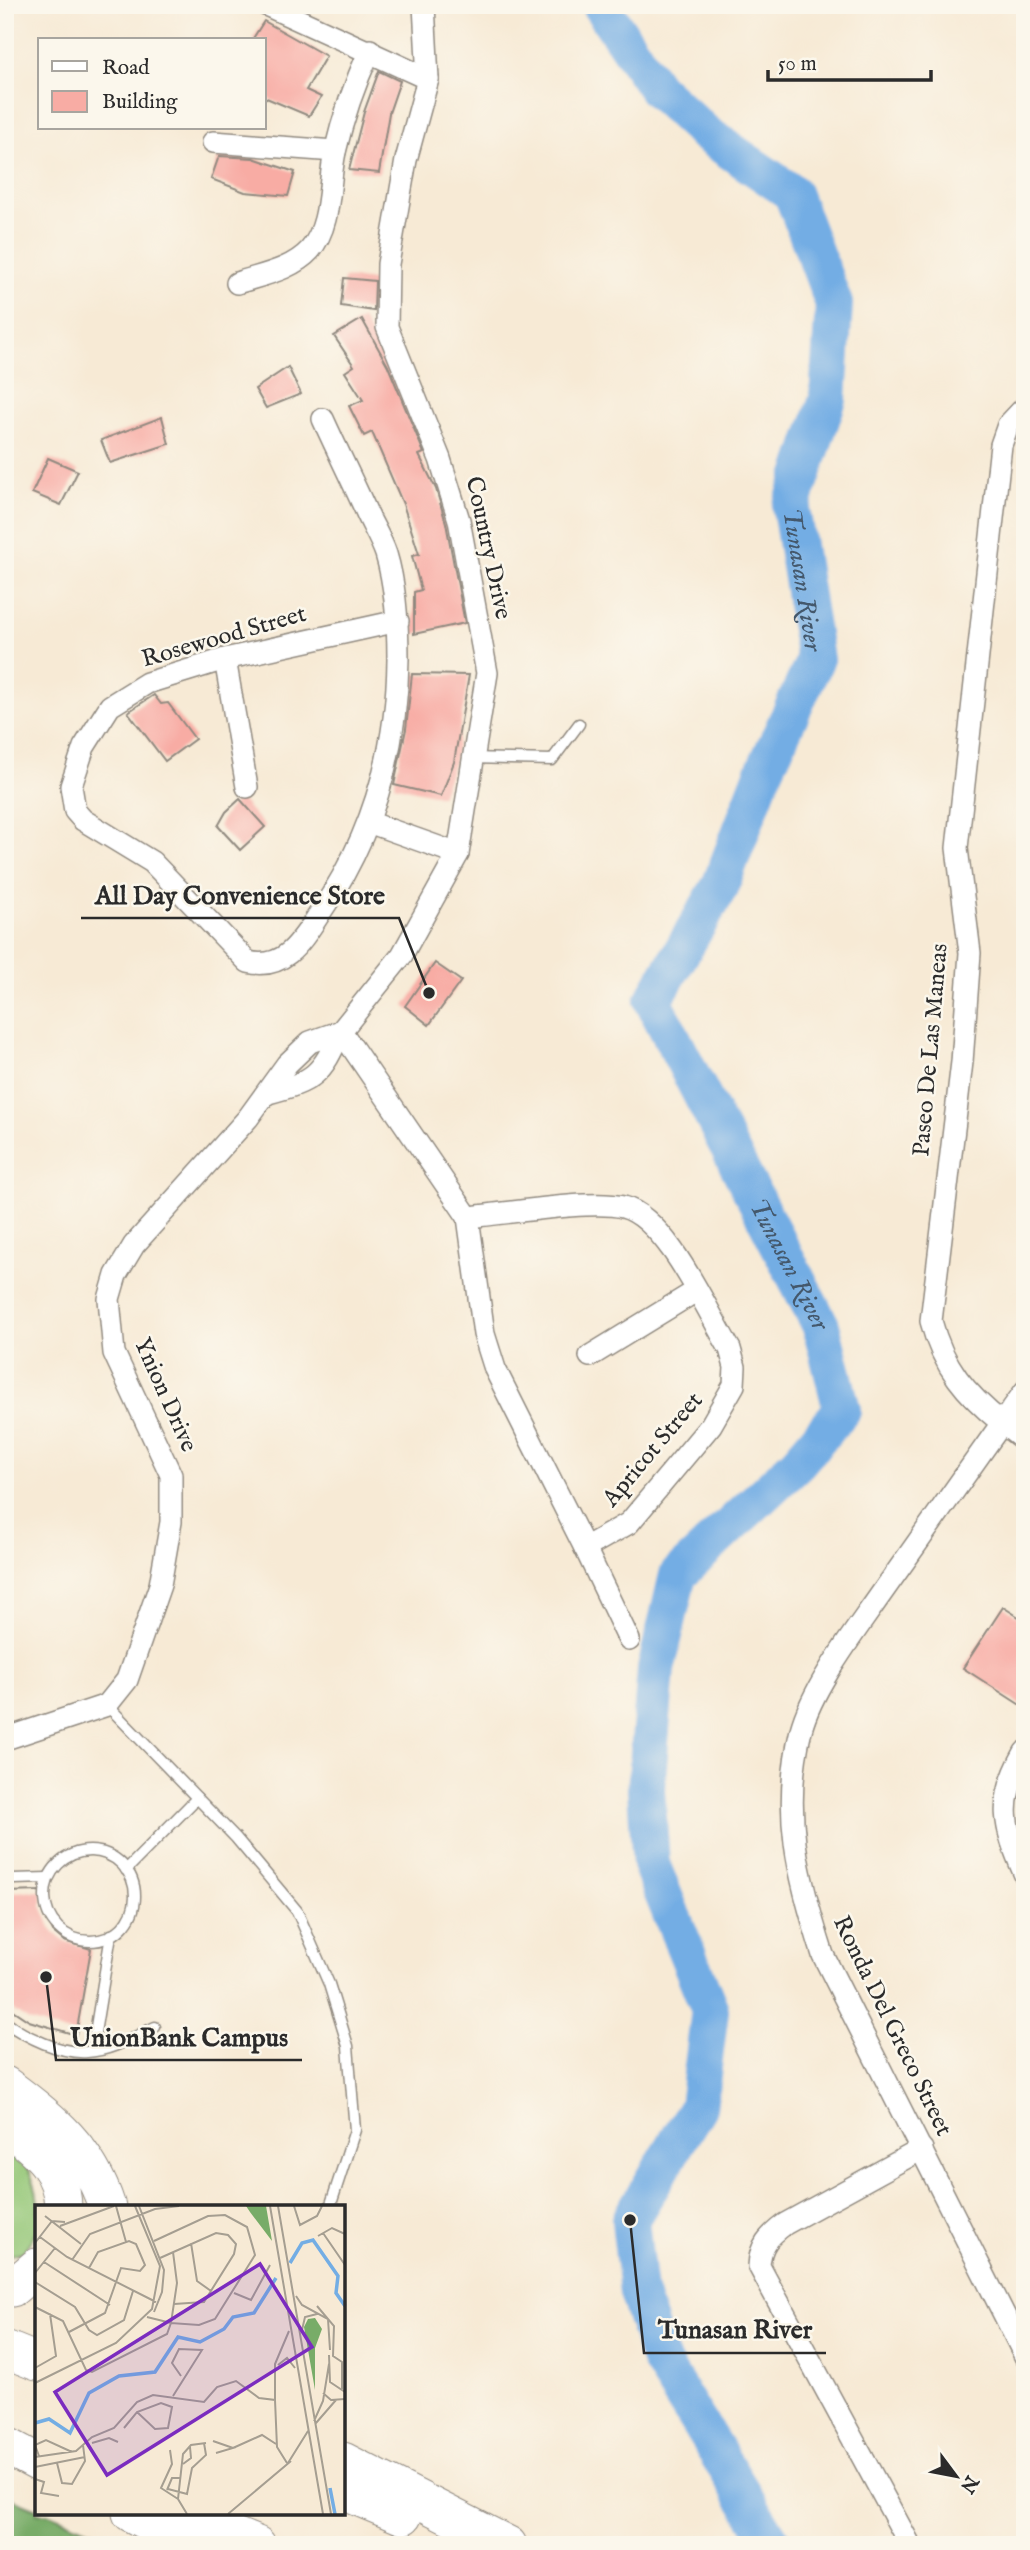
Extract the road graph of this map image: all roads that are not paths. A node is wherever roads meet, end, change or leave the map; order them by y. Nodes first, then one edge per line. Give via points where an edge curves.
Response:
1 (266, 5) edge
2 (424, 5) edge
3 (370, 50) junction
4 (428, 79) junction
5 (213, 142) dead end
6 (335, 151) junction
7 (237, 283) dead end
8 (1022, 408) edge
9 (323, 419) dead end
10 (398, 621) junction
11 (225, 659) junction
12 (579, 724) dead end
13 (472, 758) junction
14 (247, 787) dead end
15 (370, 823) junction
16 (457, 854) junction
17 (341, 1031) junction
18 (268, 1093) junction
19 (468, 1217) junction
20 (696, 1291) junction
21 (590, 1356) dead end
22 (1025, 1391) edge
23 (1002, 1423) junction
24 (1025, 1441) edge
25 (585, 1548) junction
26 (629, 1640) dead end
27 (107, 1705) junction
28 (5, 1739) edge
29 (1025, 1752) edge
30 (197, 1798) junction
31 (127, 1870) junction
32 (5, 1875) edge
33 (1025, 1875) edge
34 (48, 1878) junction
35 (111, 1935) junction
36 (5, 2022) edge
37 (155, 2027) dead end
38 (92, 2051) junction
39 (5, 2085) edge
40 (5, 2124) edge
41 (922, 2149) junction
42 (63, 2205) edge
43 (106, 2205) edge
44 (331, 2205) edge
45 (35, 2269) edge
46 (5, 2289) edge
47 (5, 2348) edge
48 (1025, 2356) edge
49 (35, 2361) edge
50 (5, 2445) edge
51 (35, 2459) edge
52 (345, 2462) edge
53 (345, 2492) edge
54 (135, 2515) edge
55 (182, 2515) edge
56 (190, 2545) edge
57 (257, 2545) edge
58 (472, 2545) edge
59 (508, 2545) edge
60 (910, 2545) edge

1 - 3 street
2 - 4 street, Country Drive
3 - 4 street
3 - 6 street via 352,87
4 - 13 street, Country Drive via 388,264 387,327 440,459 459,520 487,673
5 - 6 street
6 - 7 street via 322,229 311,249 294,264
8 - 23 street, Paseo De Las Maneas via 1008,425 1001,445 957,848 970,953 930,1321 951,1373 970,1397
9 - 10 street via 386,554
10 - 11 street, Rosewood Street
10 - 15 street via 396,712 388,764
11 - 14 street
11 - 15 street, Rosewood Street via 147,683 110,706 85,747 71,786 71,800 83,820 152,862 240,956 259,964 283,960 306,935 338,888
12 - 13 lane via 552,760
13 - 16 street, Country Drive
15 - 16 street
16 - 17 street, Country Drive via 402,956
17 - 18 street, Ynion Drive via 310,1042 298,1052
17 - 18 street, Country Drive via 317,1073 303,1084
17 - 19 street, Apricot Street
18 - 27 street, Ynion Drive via 134,1245 116,1275 109,1299 114,1353 171,1475 171,1522 160,1584 127,1680
19 - 20 street, Apricot Street via 605,1204 623,1207 637,1212 658,1231
19 - 25 street, Apricot Street via 484,1334 495,1369
20 - 21 street
20 - 25 street, Apricot Street via 730,1349 735,1367 730,1395 711,1425 635,1516 615,1534
22 - 23 street, Ronda Del Greco Street
23 - 24 street, Paseo De Las Maneas
23 - 41 street, Ronda Del Greco Street via 833,1663 802,1728 792,1782 801,1889 823,1955
25 - 26 street
27 - 28 street
27 - 30 lane
29 - 33 street via 1005,1801 1009,1839
30 - 31 lane
30 - 44 lane via 297,1912 330,1984 348,2046 355,2130
31 - 34 lane via 109,1855 86,1851 63,1859
31 - 35 lane via 134,1887 133,1906 125,1923
32 - 34 lane
34 - 35 lane via 45,1903 62,1932 86,1941
35 - 38 lane
36 - 38 lane via 52,2045
37 - 38 lane
39 - 43 highway via 73,2141 101,2187
40 - 42 highway via 51,2166 62,2186
41 - 48 street, Ronda Del Greco Street
41 - 60 street via 771,2234 760,2249 759,2266
45 - 46 highway
47 - 49 highway
50 - 51 highway
52 - 59 highway
53 - 58 highway
54 - 56 highway
55 - 57 highway

